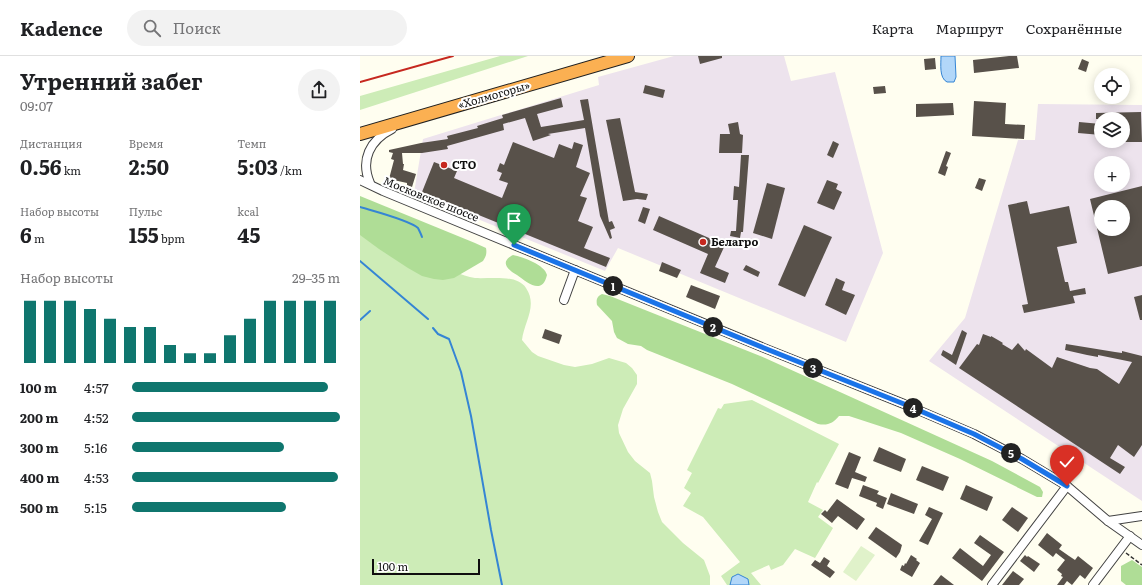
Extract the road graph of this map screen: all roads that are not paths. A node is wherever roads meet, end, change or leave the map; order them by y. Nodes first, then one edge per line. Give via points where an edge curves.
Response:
1 (628, 56) edge
2 (417, 117) junction
3 (360, 134) edge
4 (360, 181) edge
5 (383, 191) junction
6 (575, 270) junction
7 (564, 300) dead end
8 (1067, 486) junction
9 (1142, 516) edge
10 (1108, 521) junction
11 (1130, 536) junction
12 (1142, 545) edge
13 (992, 585) edge
14 (1092, 585) edge

1 - 2 highway, «Холмогоры»
2 - 3 highway, «Холмогоры»
2 - 5 street via 376,138 364,151 361,161 363,175
4 - 5 street, Московское шоссе
5 - 6 street, Московское шоссе
6 - 7 street
6 - 8 street, Московское шоссе via 974,434
8 - 10 street, Московское шоссе
8 - 13 street
9 - 10 street
10 - 11 street, Московское шоссе
11 - 12 street, Московское шоссе
11 - 14 street

